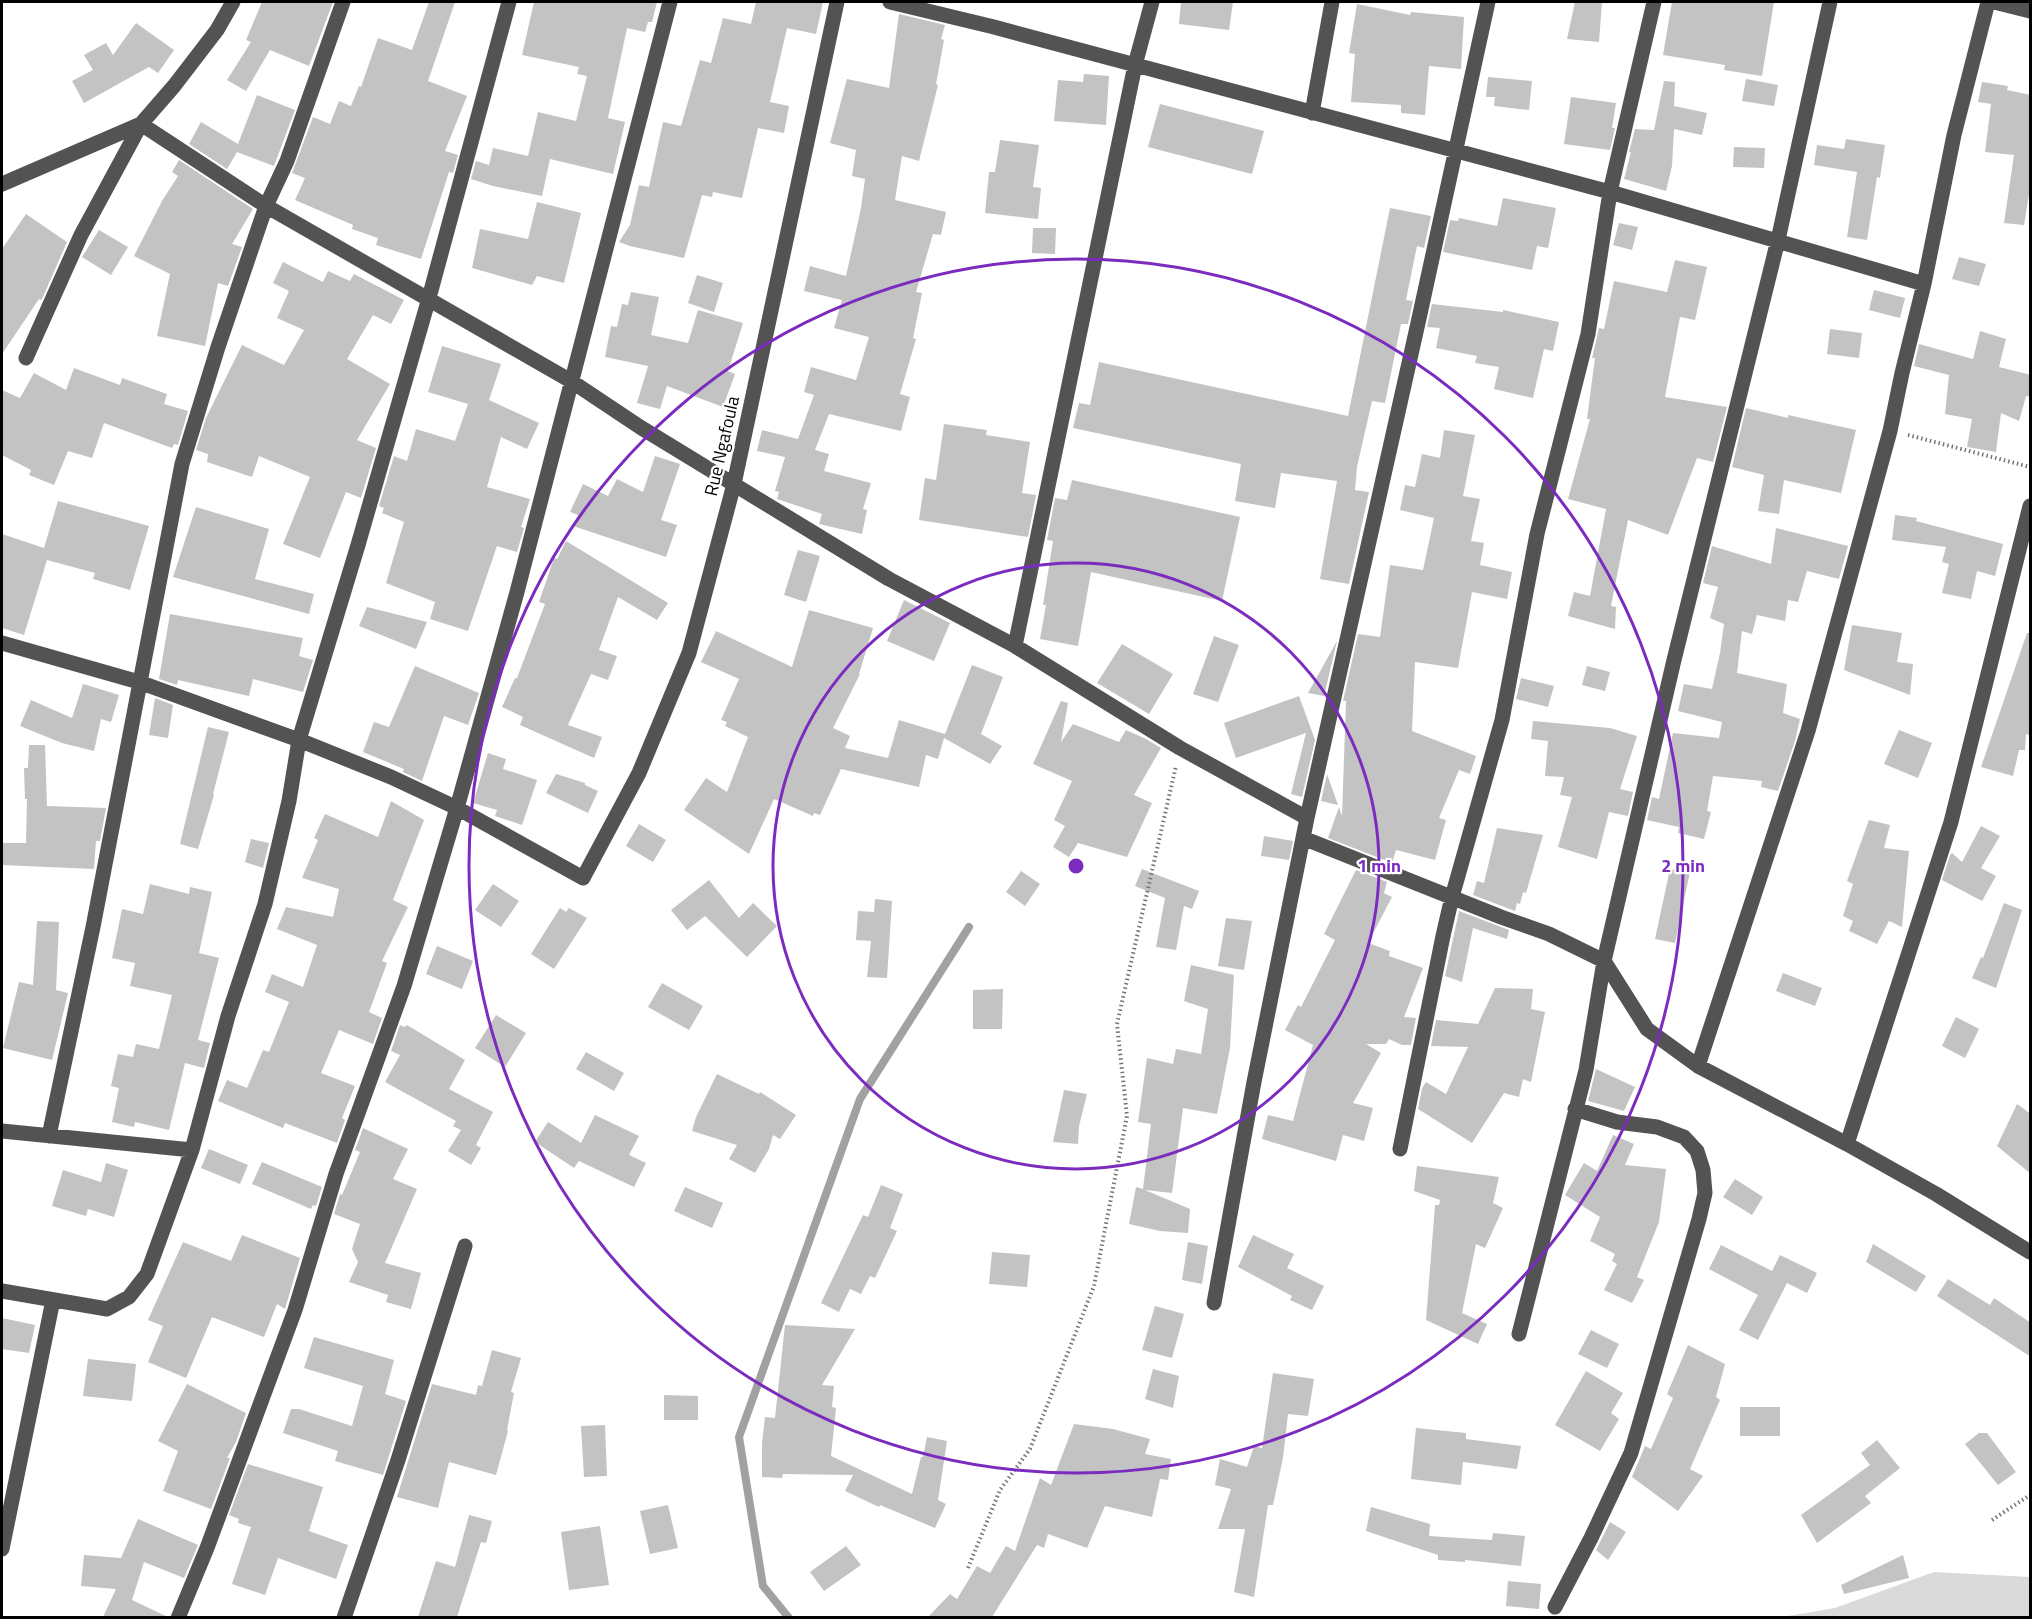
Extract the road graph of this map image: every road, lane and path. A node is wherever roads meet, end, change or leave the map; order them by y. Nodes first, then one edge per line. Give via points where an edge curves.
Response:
1 (233, 2) edge
2 (343, 2) edge
3 (509, 2) edge
4 (670, 2) edge
5 (837, 2) edge
6 (890, 2) edge
7 (1152, 2) edge
8 (1332, 2) edge
9 (1488, 2) edge
10 (1654, 2) edge
11 (1830, 2) edge
12 (1988, 2) edge
13 (1994, 2) edge
14 (2031, 11) edge
15 (1135, 65) junction
16 (1312, 113) junction
17 (141, 124) junction
18 (1455, 151) junction
19 (2, 184) edge
20 (1610, 192) junction
21 (266, 206) junction
22 (1778, 240) junction
23 (1924, 284) junction
24 (429, 298) junction
25 (27, 358) dead end
26 (571, 381) junction
27 (1890, 430) junction
28 (2031, 467) edge
29 (734, 484) junction
30 (2031, 506) edge
31 (2, 643) edge
32 (1015, 646) junction
33 (140, 682) junction
34 (299, 740) junction
35 (1180, 748) junction
36 (457, 808) junction
37 (1307, 818) junction
38 (1303, 838) junction
39 (1452, 897) junction
40 (1604, 961) junction
41 (1698, 1066) junction
42 (1575, 1109) junction
43 (2, 1131) edge
44 (50, 1136) junction
45 (1847, 1144) junction
46 (1400, 1149) dead end
47 (192, 1150) junction
48 (465, 1246) dead end
49 (2031, 1252) edge
50 (2, 1292) edge
51 (53, 1300) junction
52 (1214, 1303) dead end
53 (1519, 1334) dead end
54 (2031, 1495) edge
55 (1992, 1520) dead end
56 (2, 1549) edge
57 (968, 1568) dead end
58 (1556, 1607) dead end
59 (178, 1617) edge
60 (344, 1617) edge

1 - 17 street via 217,30
2 - 21 street via 287,161
3 - 24 street
4 - 26 street
5 - 29 street, Rue Ngafoula
6 - 15 street
7 - 15 street
8 - 16 street
9 - 18 street
10 - 20 street
11 - 22 street
12 - 23 street via 1954,135
13 - 14 street
15 - 16 street
15 - 32 street
16 - 18 street
17 - 19 street
17 - 21 street
17 - 25 street via 81,235
18 - 20 street
18 - 37 street
20 - 22 street
20 - 39 street via 1588,334 1537,534 1502,720
21 - 24 street
21 - 33 street via 182,464
22 - 23 street
22 - 40 street
23 - 27 street
24 - 26 street
24 - 34 street
26 - 29 street
26 - 36 street
27 - 28 path
27 - 41 street via 1808,731
29 - 32 street via 889,579
29 - 36 street, Rue Ngafoula via 688,653 639,773 582,878
30 - 45 street via 1951,822
31 - 33 street
32 - 35 street
33 - 34 street
33 - 44 street
34 - 36 street
34 - 47 street via 290,801 265,904 228,1016
35 - 37 street
35 - 57 path via 1117,1024 1127,1116 1094,1286 1030,1449 1000,1490
36 - 59 street via 404,986 336,1174 295,1310
37 - 38 street
38 - 39 street
38 - 52 street
39 - 40 street via 1550,934
39 - 46 street
40 - 41 street via 1647,1029
40 - 42 street via 1586,1070
41 - 45 street
42 - 53 street
42 - 58 street via 1684,1137 1697,1151 1705,1193 1631,1453
43 - 44 street
44 - 47 street
45 - 49 street
47 - 51 street via 147,1274 129,1297 107,1309
48 - 60 street
50 - 51 street
51 - 56 street
54 - 55 path

